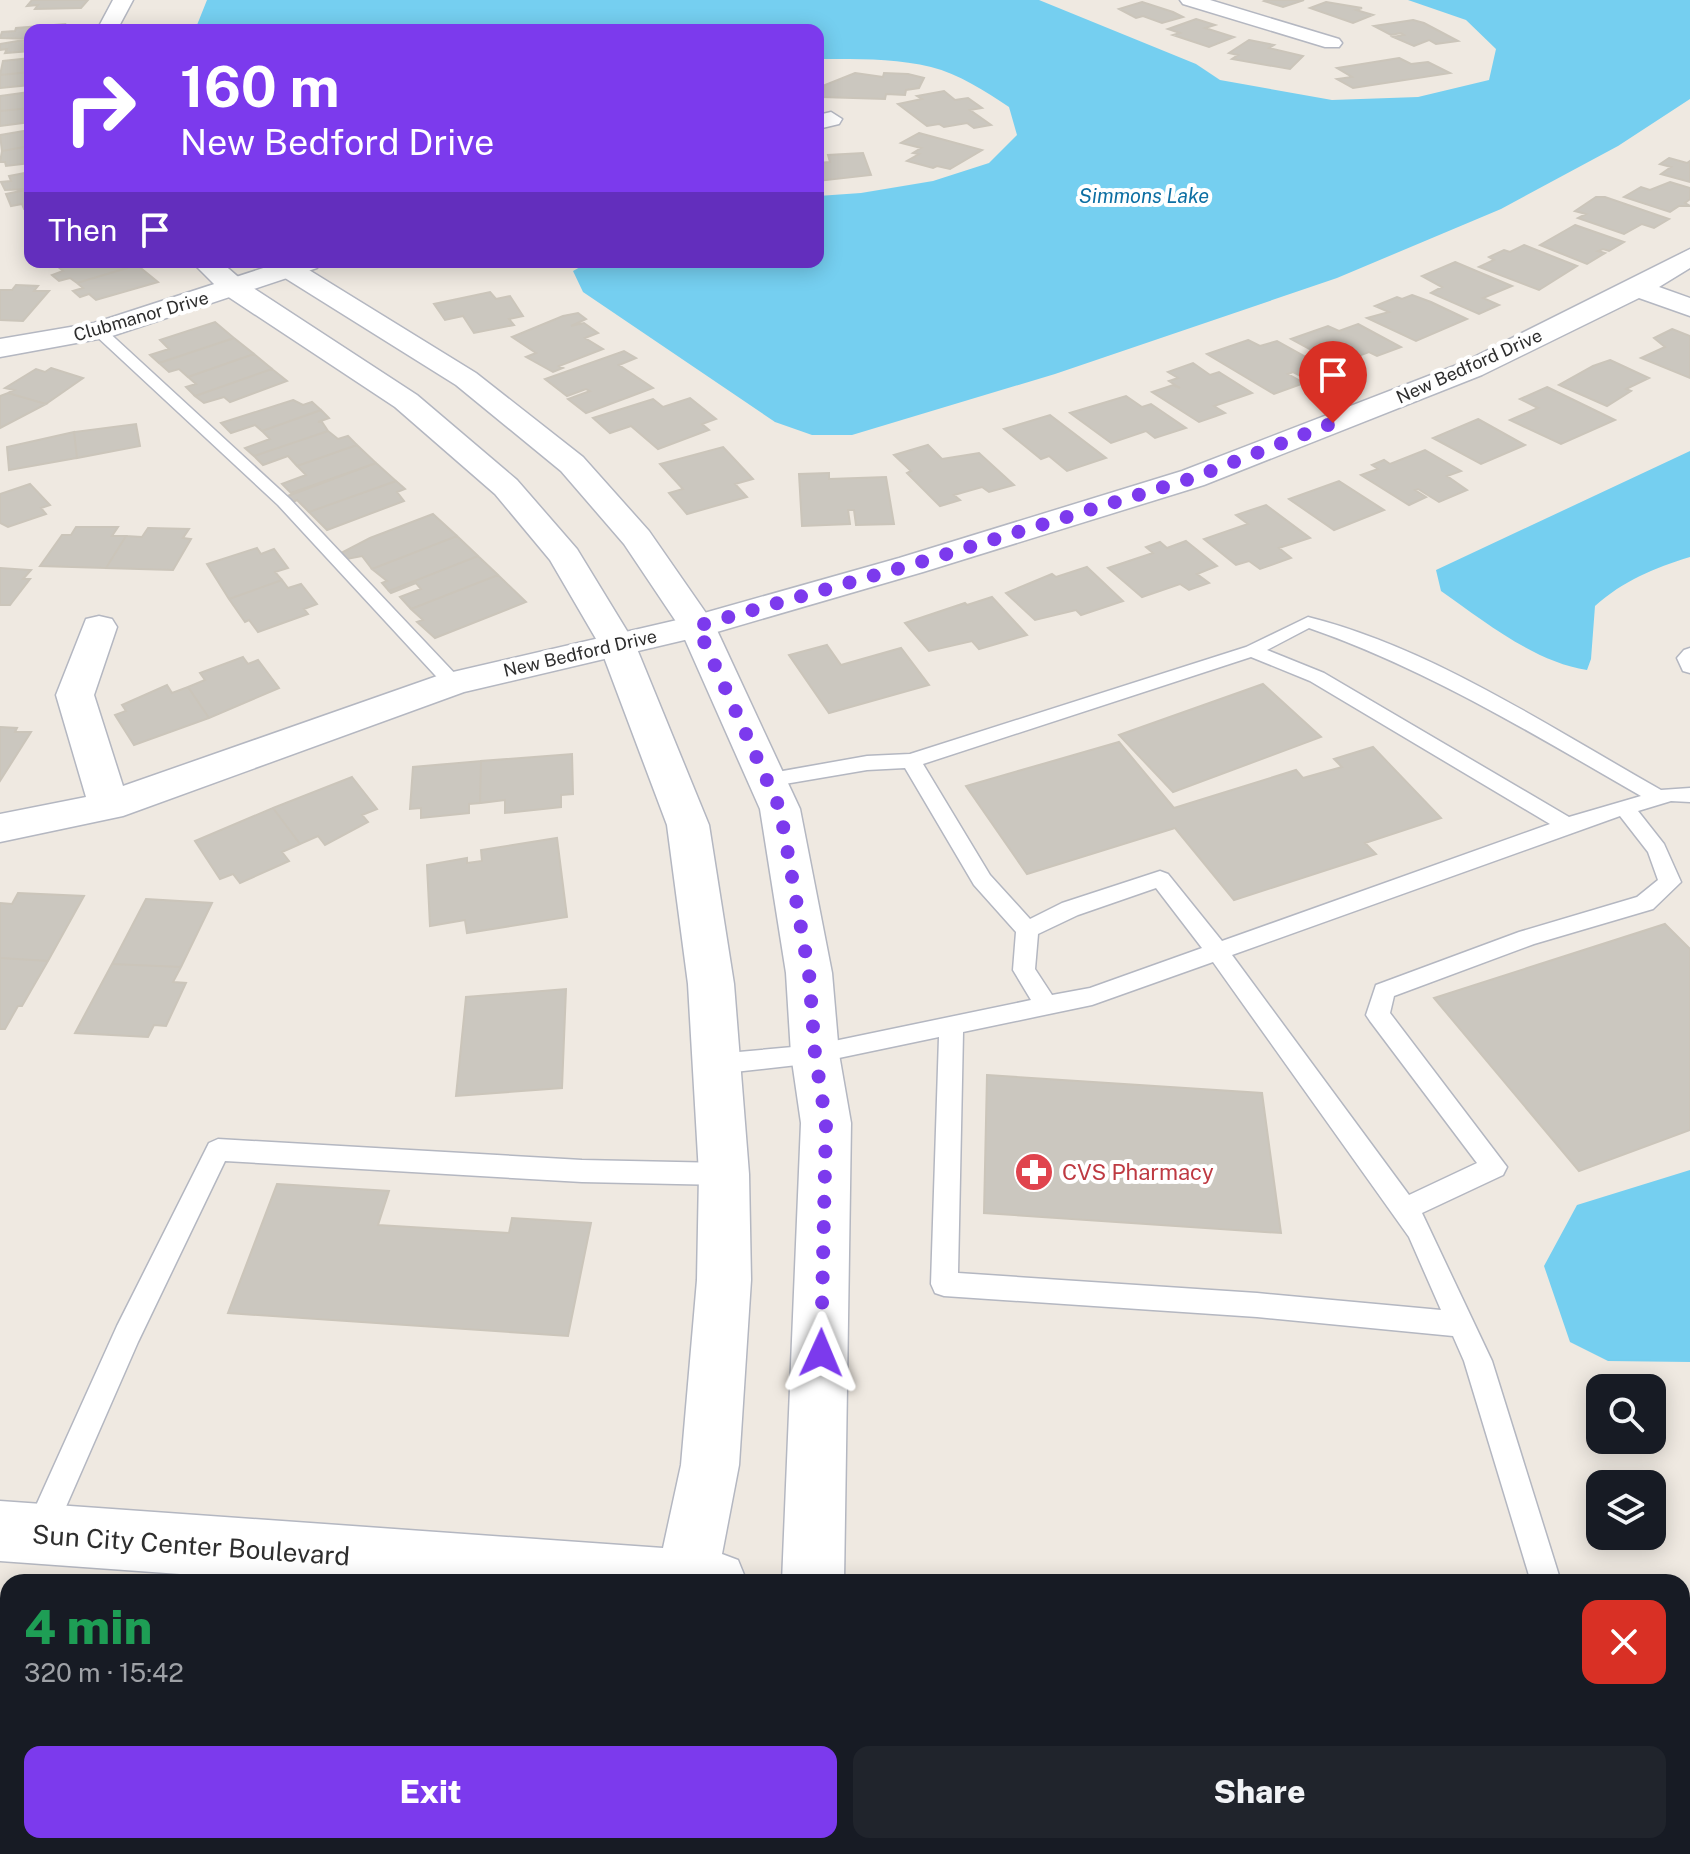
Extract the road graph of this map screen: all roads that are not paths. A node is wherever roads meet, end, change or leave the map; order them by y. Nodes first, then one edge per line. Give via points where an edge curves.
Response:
1 (123, 0) edge
2 (1190, 0) edge
3 (110, 24) edge
4 (1332, 43) dead end
5 (1690, 257) edge
6 (212, 268) edge
7 (282, 268) edge
8 (297, 268) edge
9 (234, 288) junction
10 (1638, 288) junction
11 (1690, 308) edge
12 (99, 331) junction
13 (0, 348) edge
14 (496, 403) junction
15 (435, 426) junction
16 (697, 626) junction
17 (99, 627) dead end
18 (617, 644) junction
19 (1252, 651) junction
20 (1690, 654) edge
21 (1690, 667) edge
22 (453, 683) junction
23 (911, 761) junction
24 (767, 780) junction
25 (1690, 795) edge
26 (1660, 798) junction
27 (109, 806) junction
28 (1625, 808) junction
29 (1568, 826) junction
30 (0, 828) edge
31 (1027, 930) junction
32 (1218, 952) junction
33 (1047, 1007) junction
34 (951, 1027) junction
35 (815, 1054) junction
36 (716, 1064) junction
37 (724, 1174) junction
38 (1405, 1209) junction
39 (1462, 1324) junction
40 (19, 1532) edge
41 (600, 1574) edge
42 (698, 1574) edge
43 (813, 1574) edge
44 (1544, 1574) edge

1 - 3 street
2 - 4 street
5 - 10 street, New Bedford Drive
6 - 9 street
7 - 9 street, Clubmanor Drive
8 - 14 street
9 - 12 street, Clubmanor Drive
9 - 15 street via 406,401
10 - 11 street
10 - 16 street, New Bedford Drive via 1472,369 1193,478
12 - 13 street, Clubmanor Drive
12 - 22 lane via 284,502
14 - 15 street
14 - 16 street via 572,464 637,538
15 - 18 street via 506,487 565,556
16 - 18 street, New Bedford Drive
16 - 24 street
17 - 27 street via 75,695
18 - 22 street, New Bedford Drive
18 - 36 street via 688,825 711,984
19 - 23 lane
19 - 26 lane via 1308,622 1355,637
19 - 29 lane via 1317,677
20 - 21 lane
22 - 27 street, New Bedford Drive
23 - 24 lane
23 - 31 lane via 982,880
24 - 35 street via 780,809 807,958
25 - 26 lane
26 - 28 lane
27 - 30 street, New Bedford Drive
28 - 29 lane
28 - 38 lane via 1657,849 1670,882 1645,903 1527,938 1384,991 1378,1015 1494,1167
29 - 32 lane
31 - 32 lane via 1070,909 1160,879
31 - 33 lane via 1024,970
32 - 33 lane
32 - 38 lane
33 - 34 lane
34 - 35 lane
34 - 39 lane via 944,1284
35 - 36 lane
35 - 43 street via 826,1123
36 - 37 street
37 - 40 lane via 218,1150 127,1335
37 - 42 street via 724,1280
38 - 39 lane
39 - 44 lane
40 - 41 street, Sun City Center Boulevard

